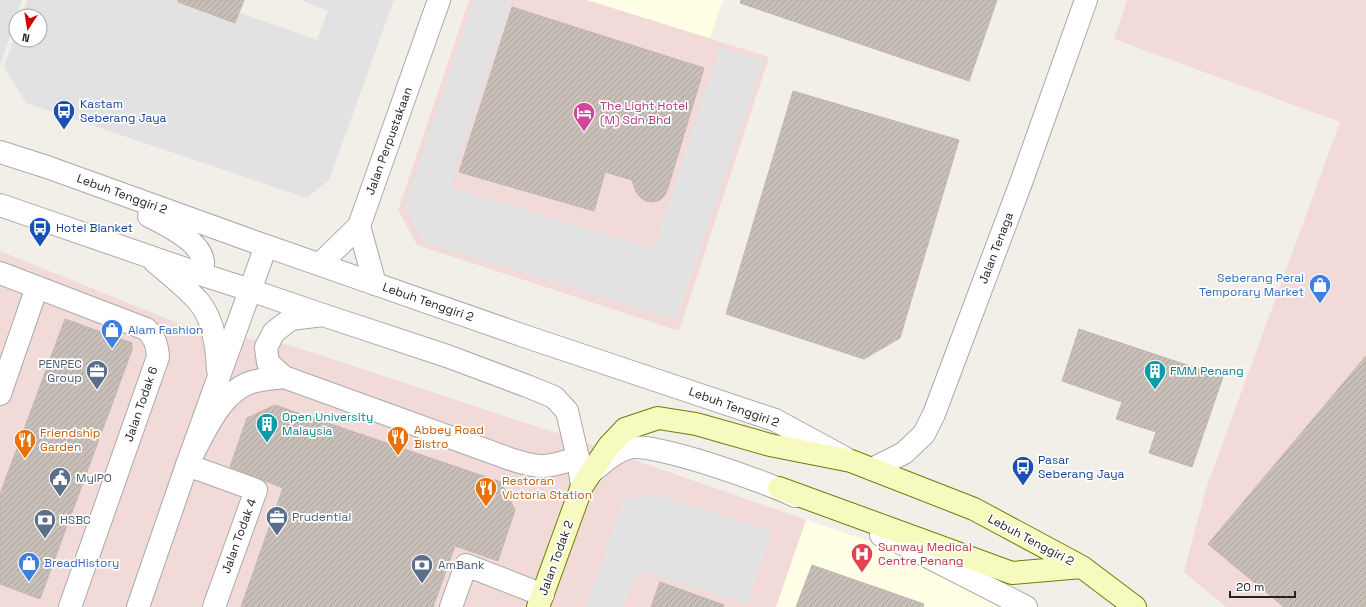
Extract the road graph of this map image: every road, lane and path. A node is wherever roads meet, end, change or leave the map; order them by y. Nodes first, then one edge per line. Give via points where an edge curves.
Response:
1 (439, 0) edge
2 (1086, 0) edge
3 (0, 152) edge
4 (47, 167) junction
5 (0, 205) edge
6 (359, 226) junction
7 (266, 246) junction
8 (148, 256) junction
9 (320, 264) junction
10 (0, 273) edge
11 (200, 274) junction
12 (375, 284) junction
13 (37, 287) junction
14 (250, 290) junction
15 (323, 315) junction
16 (219, 375) junction
17 (284, 377) junction
18 (0, 394) edge
19 (851, 461) junction
20 (187, 465) junction
21 (872, 469) junction
22 (583, 472) junction
23 (779, 488) joint
24 (908, 540) junction
25 (1082, 567) junction
26 (540, 601) edge
27 (70, 607) edge
28 (138, 607) edge
29 (214, 607) edge
30 (451, 607) edge
31 (1026, 607) edge
32 (1135, 607) edge

1 - 6 street, Jalan Perpustakaan
2 - 21 street, Jalan Tenaga via 934,414 924,434 904,453
3 - 4 street, Lebuh Tenggiri 2
4 - 7 street, Lebuh Tenggiri 2
4 - 11 street via 171,227 200,252 203,264
5 - 8 street
6 - 9 street
6 - 12 street
7 - 9 street, Lebuh Tenggiri 2
7 - 14 street
8 - 11 street
8 - 16 street via 199,302 209,320 217,348
9 - 12 street, Lebuh Tenggiri 2
10 - 13 street, Jalan Todak 6
11 - 14 street
12 - 19 street, Lebuh Tenggiri 2 via 775,420
13 - 18 street
13 - 27 street, Jalan Todak 6 via 146,329 156,343 158,357
14 - 15 street
14 - 16 street
15 - 17 street via 291,319 274,332 266,347 268,363
15 - 22 street via 446,356 554,397 567,411
16 - 20 street
17 - 20 street via 255,381 235,390 219,407
17 - 22 street via 510,459
19 - 21 main road, Lebuh Tenggiri 2
19 - 22 main road, Lebuh Tenggiri 2 via 770,445 696,424 658,418 625,428
20 - 28 street
20 - 29 street, Jalan Todak 4 via 256,490
21 - 25 main road, Lebuh Tenggiri 2 via 974,509
22 - 23 street via 629,447 648,448 686,457
22 - 26 main road, Jalan Todak 2
23 - 24 main road
24 - 25 main road via 1012,573
24 - 31 street
25 - 32 main road, Lebuh Tenggiri 2
26 - 30 street via 466,565

